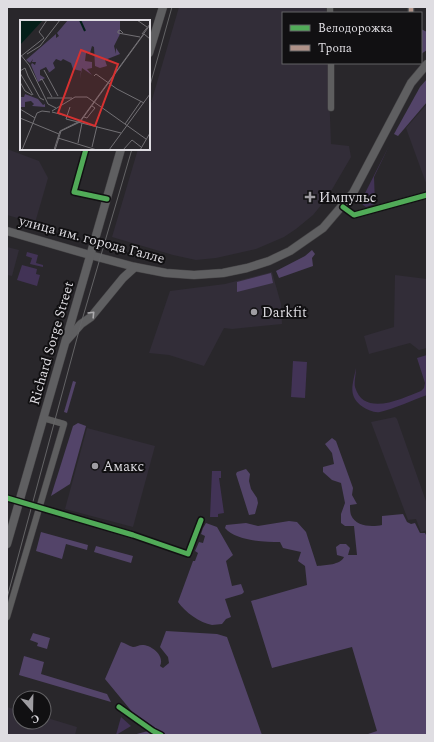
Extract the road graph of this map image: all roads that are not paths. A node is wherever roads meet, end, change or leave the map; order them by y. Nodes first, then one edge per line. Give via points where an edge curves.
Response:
1 (163, 7) edge
2 (150, 50) edge
3 (331, 64) edge
4 (427, 64) edge
5 (332, 108) dead end
6 (86, 150) edge
7 (121, 150) edge
8 (427, 195) edge
9 (107, 199) junction
10 (343, 207) junction
11 (7, 231) edge
12 (90, 255) junction
13 (135, 266) junction
14 (65, 342) junction
15 (43, 418) junction
16 (7, 498) edge
17 (19, 501) junction
18 (38, 508) junction
19 (201, 520) dead end
20 (7, 544) edge
21 (7, 617) edge

1 - 2 main road
3 - 5 street
4 - 10 main road, улица им. города Галле via 411,83 353,194
6 - 9 street via 74,192
7 - 9 main road, Richard Sorge Street
8 - 10 street via 354,215
9 - 12 main road, Richard Sorge Street
10 - 13 main road, улица им. города Галле via 324,228 290,251 246,268 194,275 166,273
11 - 12 main road, улица им. города Галле
12 - 13 main road, улица им. города Галле
12 - 14 main road, Richard Sorge Street
14 -> 13 main road via 91,317
14 - 15 main road, Richard Sorge Street
15 - 17 main road, Richard Sorge Street
15 - 18 street via 64,424
16 - 17 street
17 - 18 street
17 - 20 main road, Richard Sorge Street
18 - 19 street via 133,535 188,554
18 - 21 street

